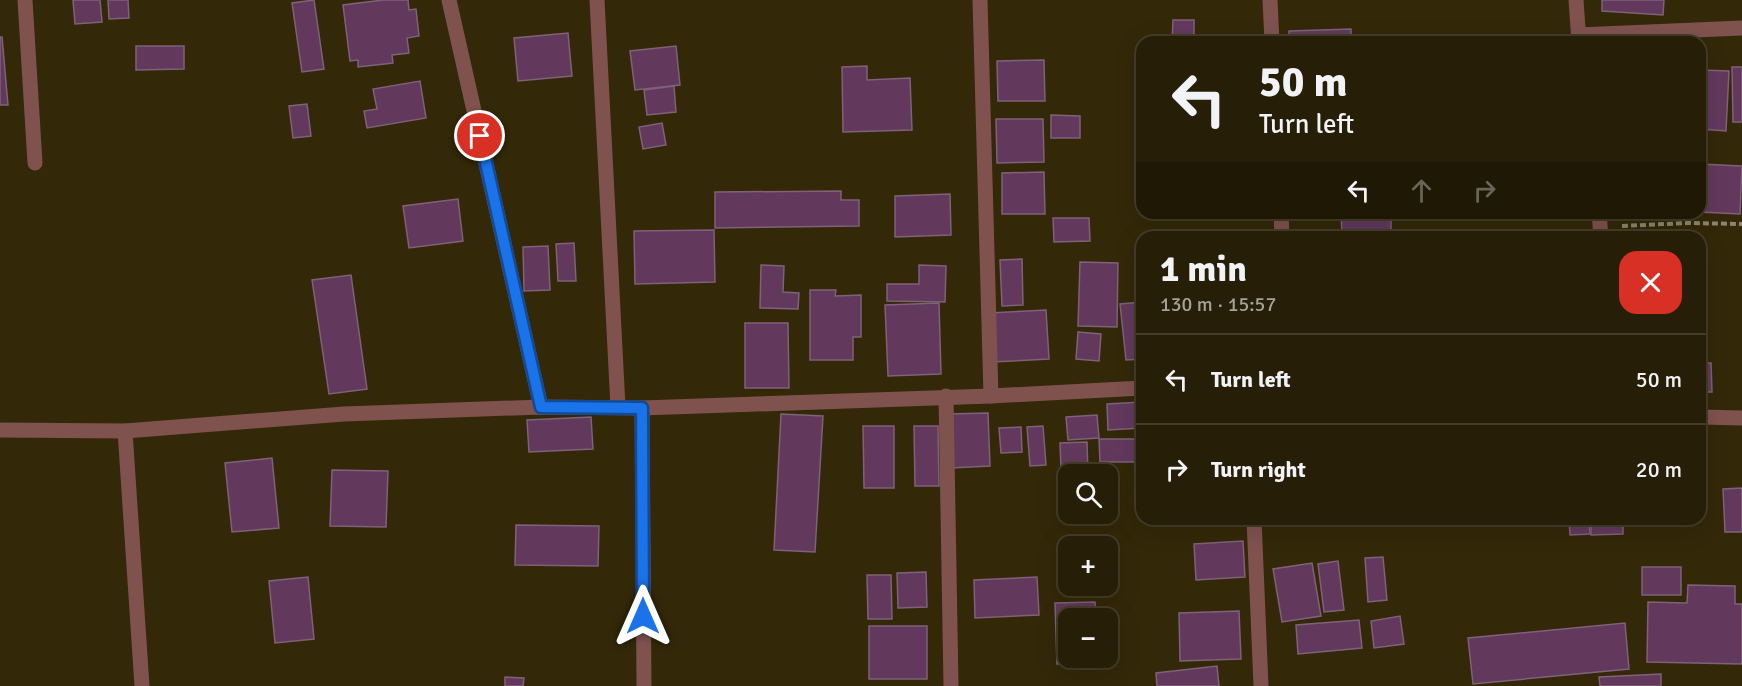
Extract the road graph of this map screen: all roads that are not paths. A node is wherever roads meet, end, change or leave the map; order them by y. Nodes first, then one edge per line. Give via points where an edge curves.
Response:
1 (25, 0) edge
2 (449, 0) edge
3 (597, 0) edge
4 (980, 0) edge
5 (1270, 0) edge
6 (1576, 0) edge
7 (1742, 28) edge
8 (1272, 36) edge
9 (1579, 36) edge
10 (1623, 36) edge
11 (35, 163) dead end
12 (1136, 388) edge
13 (946, 396) junction
14 (991, 396) junction
15 (541, 407) junction
16 (618, 407) junction
17 (642, 408) junction
18 (1706, 417) edge
19 (1742, 418) edge
20 (0, 430) edge
21 (125, 431) junction
22 (1254, 525) edge
23 (142, 686) edge
24 (644, 686) edge
25 (951, 686) edge
26 (1261, 686) edge

1 - 11 street
2 - 15 street
3 - 16 street
4 - 14 street
5 - 8 street
6 - 9 street
7 - 10 street
12 - 14 street
13 - 14 street
13 - 17 street
13 - 25 street
15 - 16 street
15 - 21 street via 344,414
16 - 17 street
17 - 24 street
18 - 19 street
20 - 21 street
21 - 23 street
22 - 26 street

